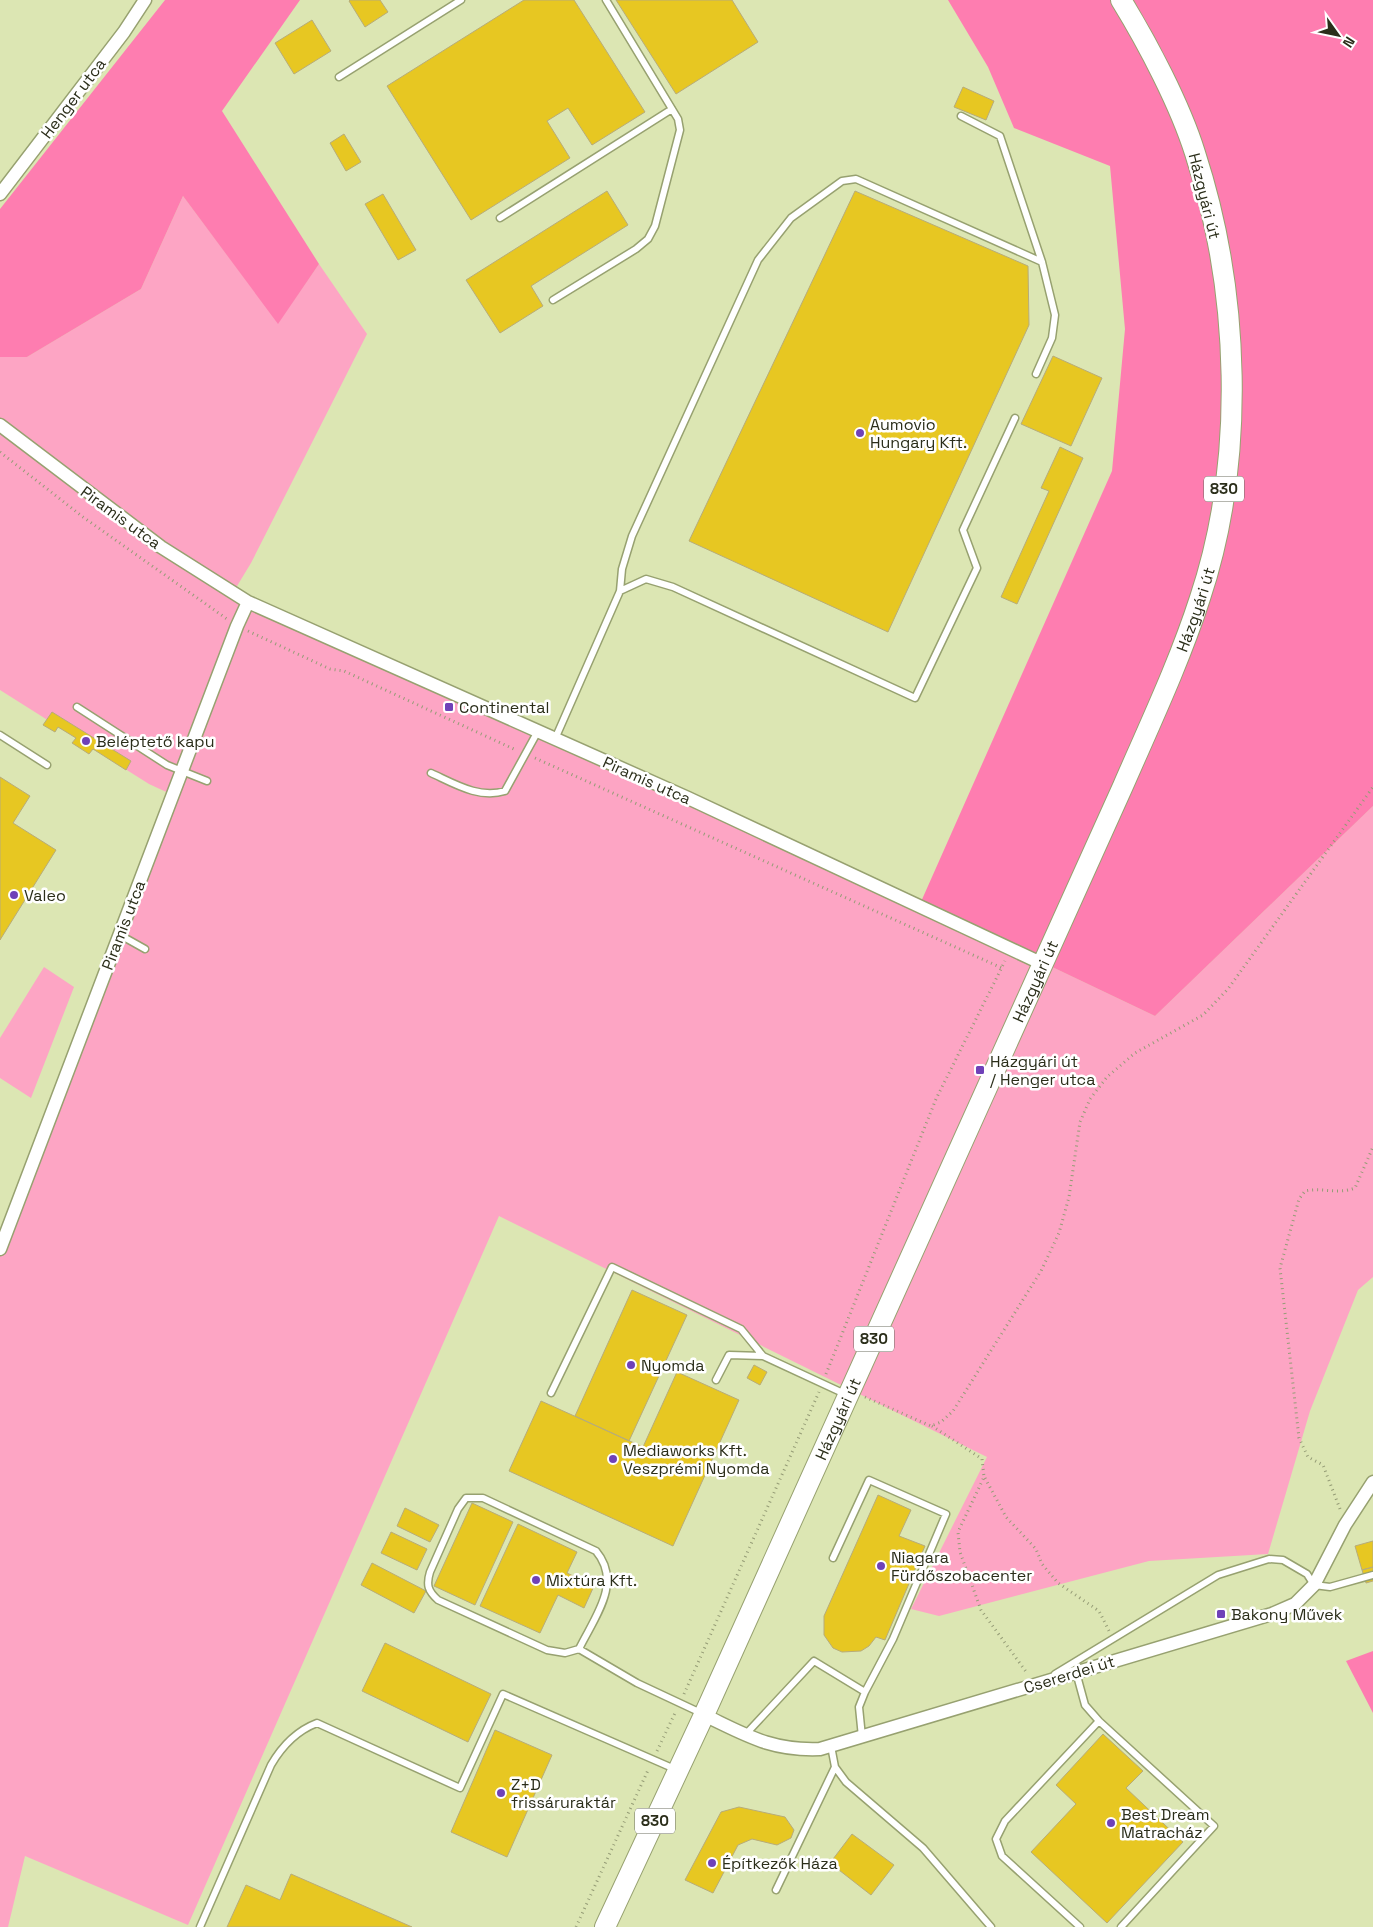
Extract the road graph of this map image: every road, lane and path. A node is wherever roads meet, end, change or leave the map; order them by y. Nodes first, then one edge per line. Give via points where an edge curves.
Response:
1 (145, 0) edge
2 (461, 0) edge
3 (606, 0) edge
4 (1121, 0) edge
5 (340, 77) dead end
6 (672, 109) junction
7 (961, 116) dead end
8 (0, 194) edge
9 (500, 218) dead end
10 (1042, 262) junction
11 (554, 300) dead end
12 (1036, 374) dead end
13 (1015, 418) dead end
14 (0, 425) edge
15 (0, 452) edge
16 (620, 591) junction
17 (248, 602) junction
18 (237, 626) junction
19 (77, 706) dead end
20 (538, 731) junction
21 (0, 735) edge
22 (555, 739) junction
23 (525, 754) junction
24 (47, 765) dead end
25 (182, 772) junction
26 (430, 773) dead end
27 (207, 781) dead end
28 (1373, 787) edge
29 (120, 935) junction
30 (145, 949) dead end
31 (1010, 949) junction
32 (1043, 964) junction
33 (1002, 968) junction
34 (1373, 1147) edge
35 (0, 1248) edge
36 (763, 1356) junction
37 (716, 1380) dead end
38 (822, 1384) junction
39 (551, 1393) dead end
40 (849, 1394) junction
41 (931, 1426) junction
42 (984, 1477) junction
43 (1373, 1482) edge
44 (1345, 1525) junction
45 (833, 1558) dead end
46 (1373, 1575) edge
47 (1314, 1585) junction
48 (1114, 1640) junction
49 (579, 1649) junction
50 (1076, 1672) junction
51 (1036, 1685) junction
52 (864, 1692) junction
53 (680, 1702) junction
54 (704, 1715) junction
55 (1099, 1721) junction
56 (745, 1735) junction
57 (862, 1737) junction
58 (831, 1746) junction
59 (653, 1760) junction
60 (835, 1767) junction
61 (678, 1770) junction
62 (776, 1890) dead end
63 (200, 1927) edge
64 (576, 1927) edge
65 (605, 1927) edge
66 (991, 1927) edge
67 (1080, 1927) edge
68 (1122, 1927) edge

1 - 8 street, Henger utca
2 - 5 lane
3 - 6 lane
4 - 32 main road, Házgyári út / 830 via 1167,87 1195,152 1213,218 1230,336 1228,459 1218,526 1201,597 1178,662
6 - 9 lane
6 - 11 lane via 680,130 655,226 648,239
7 - 10 lane via 1000,136
10 - 12 lane via 1055,315 1052,338
10 - 16 lane via 856,179 842,181 791,218 758,260 632,536 622,569
13 - 16 lane via 963,530 977,568 915,698 673,587 646,579
14 - 17 street, Piramis utca via 161,547
15 - 18 path via 82,517
16 - 22 lane
17 - 18 street, Piramis utca
17 - 20 street, Piramis utca
18 - 23 path
18 - 25 street, Piramis utca
19 - 25 lane
20 - 22 street, Piramis utca
20 - 23 lane
21 - 24 lane
22 - 31 street, Piramis utca
23 - 26 lane via 505,790 493,795 480,794
23 - 33 path
25 - 27 lane
25 - 29 street, Piramis utca
28 - 41 path via 1228,989 1203,1015 1135,1053 1107,1077 1090,1099 1080,1122 1069,1196 1059,1233 1041,1271 953,1411
29 - 30 lane
29 - 35 street, Piramis utca
31 - 32 street, Piramis utca
31 - 33 path
32 - 40 main road, Házgyári út / 830
33 - 38 path via 936,1099
34 - 44 path via 1355,1188 1336,1192 1305,1191 1295,1208 1280,1268 1299,1438 1308,1457 1323,1465
36 - 37 lane via 729,1354
36 - 38 lane
36 - 39 lane via 741,1329 612,1267
38 - 40 lane
38 - 53 path
40 - 41 path
40 - 54 main road, Házgyári út / 830
41 - 42 path via 982,1459
42 - 48 path via 1006,1517 1036,1549 1042,1564 1058,1583 1099,1611
42 - 51 path via 958,1532 960,1552 982,1610
43 - 44 street, Csererdei út
44 - 47 street, Csererdei út
45 - 52 lane via 869,1480 946,1514 893,1639
46 - 47 lane via 1330,1588
47 - 48 lane via 1307,1574 1294,1565 1284,1560 1269,1559 1218,1575
47 - 50 street, Csererdei út via 1295,1604 1272,1614
48 - 51 lane
49 - 49 lane via 608,1589 608,1573 602,1558 596,1551 483,1498 466,1498 430,1572 429,1592 438,1600 547,1650 556,1653
49 - 53 lane via 637,1683
50 - 51 street, Csererdei út
50 - 55 lane via 1085,1705
51 - 57 street, Csererdei út
52 - 56 lane via 814,1661
52 - 57 lane via 859,1708
53 - 54 lane
53 - 59 path
54 - 56 street, Csererdei út
54 - 61 main road, Házgyári út / 830
55 - 67 lane via 1005,1821 996,1839 1002,1856
55 - 68 lane via 1214,1826
56 - 58 street, Csererdei út via 780,1748 820,1749
57 - 58 street, Csererdei út
58 - 60 lane
59 - 61 lane
59 - 63 lane via 503,1694 460,1788 317,1722 282,1747 271,1765
59 - 64 path
60 - 62 lane
60 - 66 lane via 846,1782 923,1848
61 - 65 main road, Házgyári út / 830

